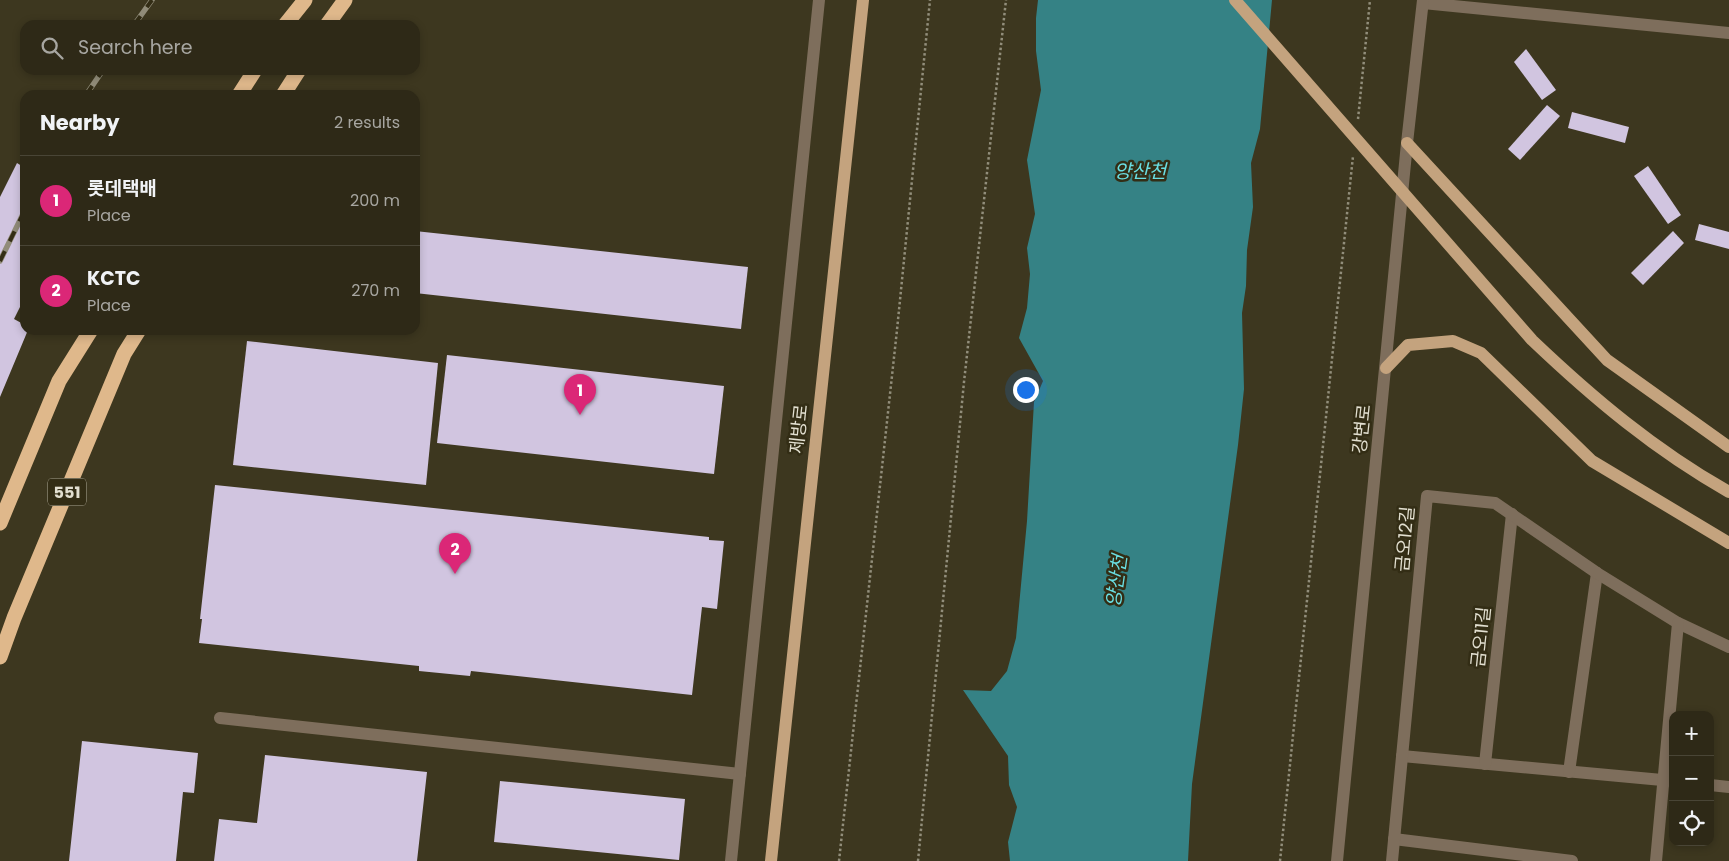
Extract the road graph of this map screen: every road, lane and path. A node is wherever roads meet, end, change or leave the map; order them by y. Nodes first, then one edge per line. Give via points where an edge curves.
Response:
1 (305, 0) edge
2 (345, 0) edge
3 (818, 0) edge
4 (863, 0) edge
5 (930, 0) edge
6 (1006, 0) edge
7 (1235, 0) edge
8 (1370, 0) edge
9 (1423, 2) edge
10 (289, 20) edge
11 (331, 20) edge
12 (1729, 33) edge
13 (252, 75) edge
14 (296, 75) edge
15 (242, 90) edge
16 (286, 90) edge
17 (1358, 119) dead end
18 (1408, 143) junction
19 (1354, 148) dead end
20 (88, 335) edge
21 (136, 335) edge
22 (1386, 368) junction
23 (1729, 447) edge
24 (1729, 492) edge
25 (1512, 514) junction
26 (0, 524) edge
27 (1729, 543) edge
28 (1596, 573) junction
29 (1678, 623) junction
30 (1729, 647) edge
31 (0, 657) edge
32 (220, 718) dead end
33 (1402, 756) junction
34 (1485, 764) junction
35 (1569, 772) junction
36 (740, 774) junction
37 (1668, 781) edge
38 (1714, 785) edge
39 (1729, 787) edge
40 (1394, 839) junction
41 (731, 861) edge
42 (771, 861) edge
43 (839, 861) edge
44 (918, 861) edge
45 (1280, 861) edge
46 (1337, 861) edge
47 (1392, 861) edge
48 (1572, 861) edge
49 (1656, 861) edge

1 - 10 highway
2 - 11 highway
3 - 36 street
4 - 42 main road, 제방로
5 - 43 path
6 - 44 path via 965,372
7 - 24 main road, bridge via 1532,340 1621,420 1658,448
8 - 17 path
9 - 12 street
9 - 18 street, 강변로
13 - 15 highway
14 - 16 highway
18 - 22 street, 강변로
18 - 23 main road via 1607,360
19 - 45 path
20 - 26 highway via 59,381
21 - 31 highway, 551 via 124,354
22 - 27 main road via 1408,345 1453,341 1481,353 1592,461
22 - 46 street, 강변로
25 - 28 street, 금오12길
25 - 33 street, 금오12길 via 1495,503 1426,496
25 - 34 street, 금오11길
28 - 29 street, 금오12길
28 - 35 street
29 - 30 street, 금오12길
29 - 37 street
32 - 36 street
33 - 34 street
33 - 40 street, 금오12길
34 - 35 street
35 - 37 street
36 - 41 street
37 - 49 street
38 - 39 street
40 - 47 street, 금오12길
40 - 48 street

